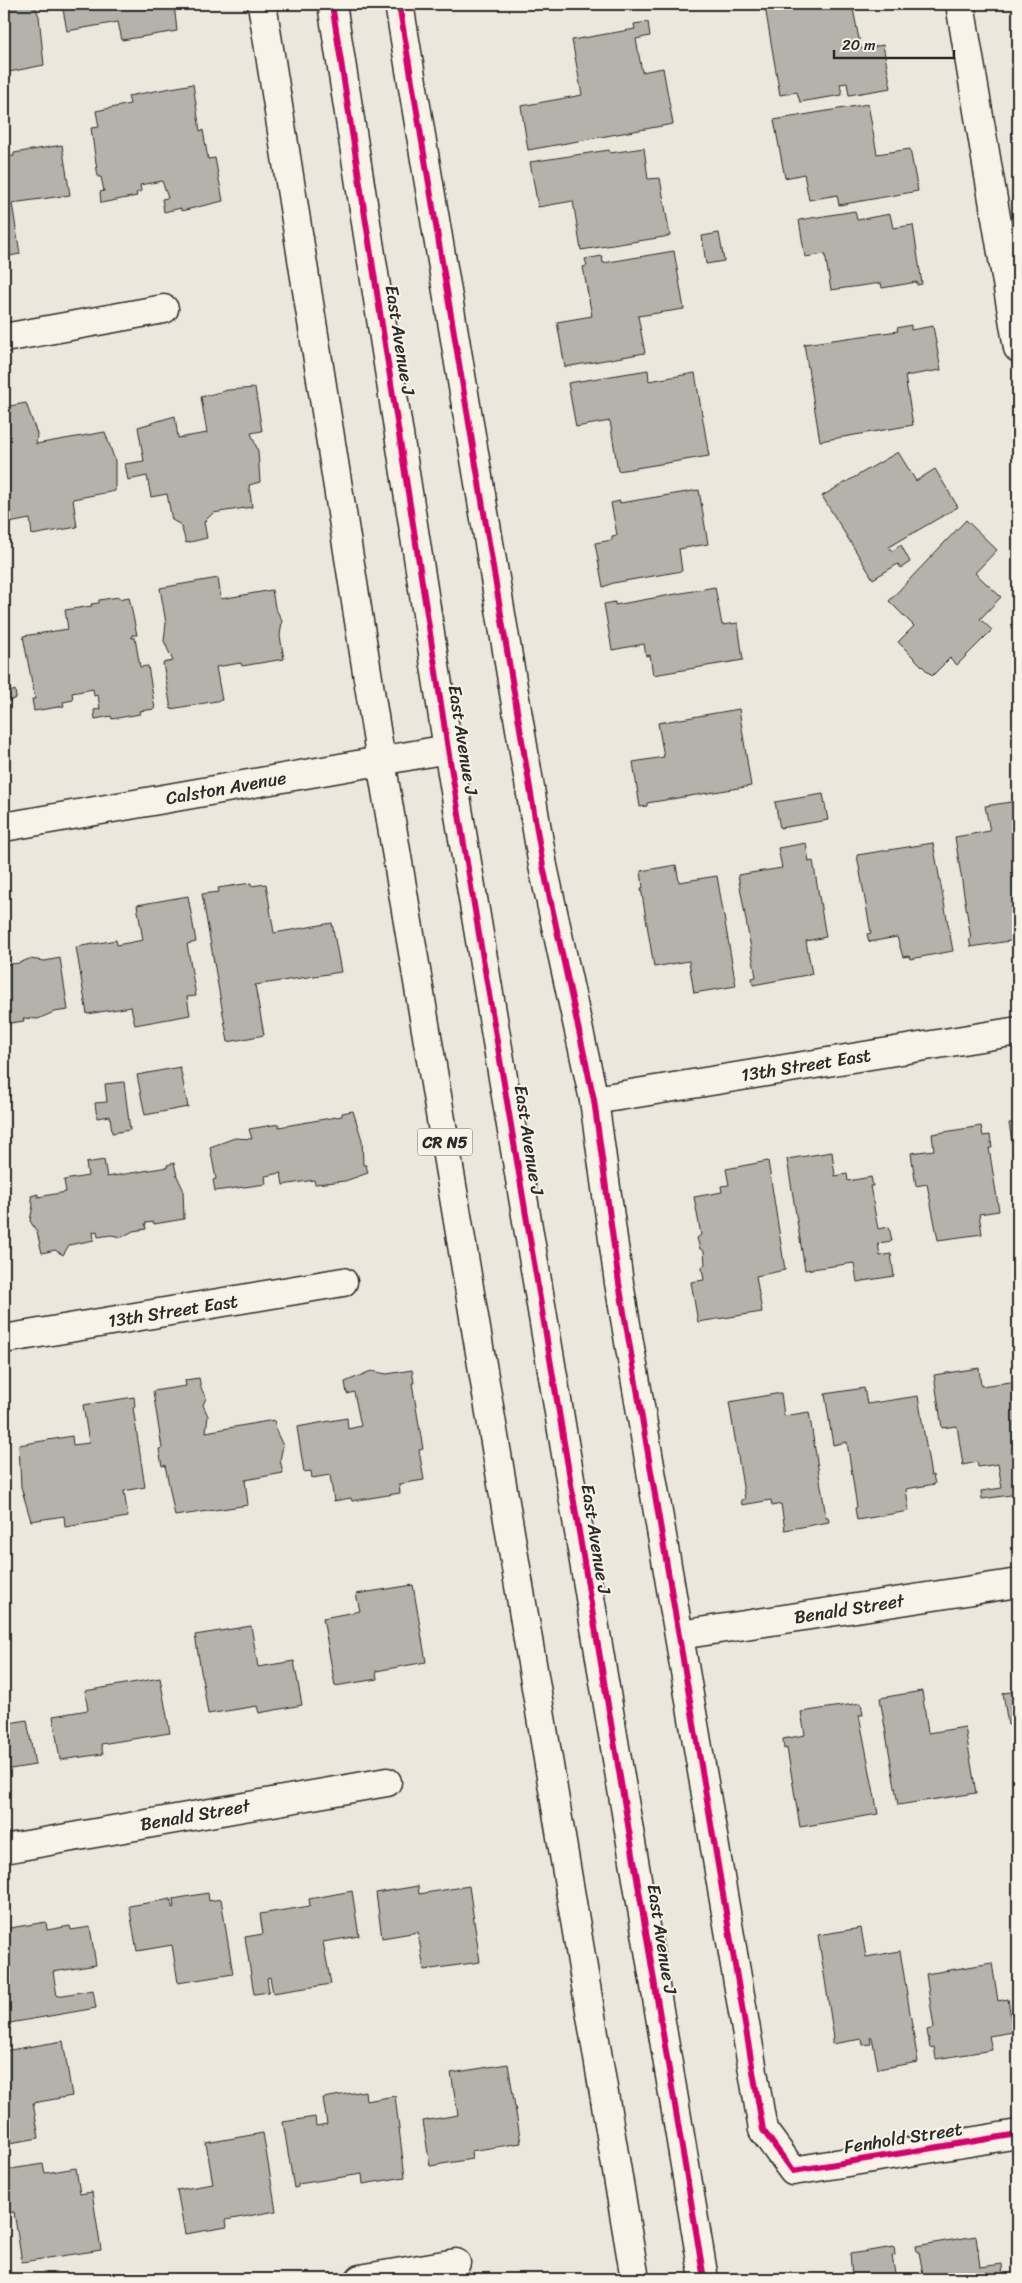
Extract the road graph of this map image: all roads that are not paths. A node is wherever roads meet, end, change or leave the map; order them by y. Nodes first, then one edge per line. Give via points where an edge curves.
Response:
1 (262, 4) edge
2 (332, 4) edge
3 (399, 4) edge
4 (960, 4) edge
5 (164, 309) dead end
6 (4, 338) edge
7 (1018, 348) edge
8 (448, 749) junction
9 (381, 761) junction
10 (4, 827) edge
11 (1018, 1031) edge
12 (594, 1100) junction
13 (342, 1282) dead end
14 (4, 1339) edge
15 (1018, 1583) edge
16 (680, 1635) junction
17 (386, 1782) dead end
18 (4, 1849) edge
19 (1018, 2134) edge
20 (456, 2262) dead end
21 (360, 2279) edge
22 (635, 2279) edge
23 (704, 2279) edge

1 - 9 street, CR N5
2 - 8 street, East Avenue J
3 - 12 street via 543,866
4 - 7 street
5 - 6 street
8 - 9 street, Calston Avenue
8 - 23 street, East Avenue J
9 - 10 street, Calston Avenue
9 - 22 street, CR N5
11 - 12 street, 13th Street East
12 - 16 street via 619,1283
13 - 14 street, 13th Street East
15 - 16 street, Benald Street
16 - 19 street, Fenhold Street via 763,2130 793,2171
17 - 18 street, Benald Street
20 - 21 street

